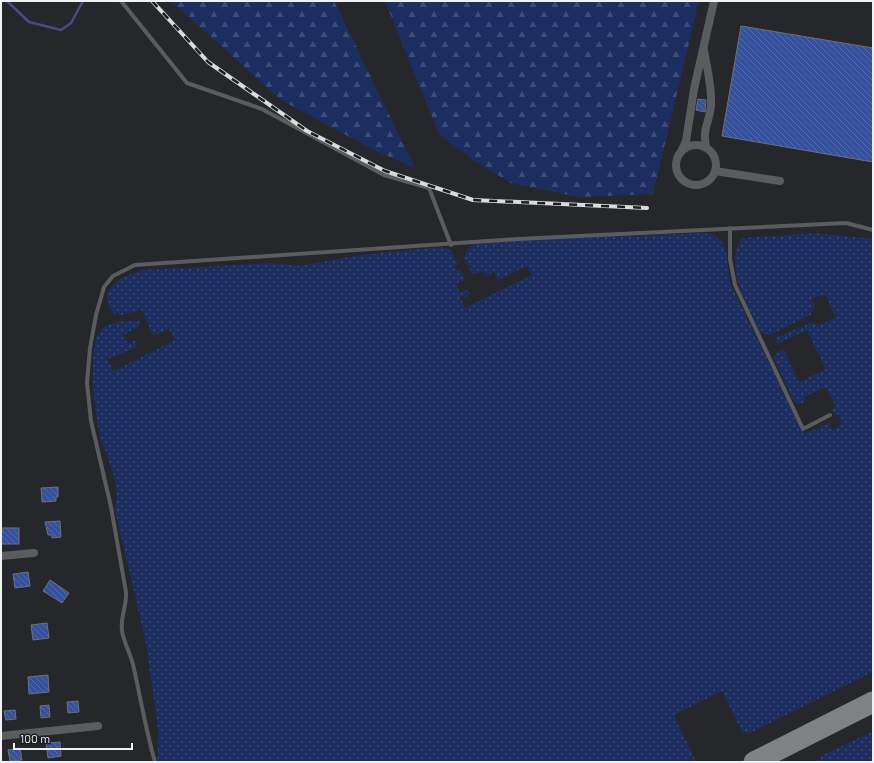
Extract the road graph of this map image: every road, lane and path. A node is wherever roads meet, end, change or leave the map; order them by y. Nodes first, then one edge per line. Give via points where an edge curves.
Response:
1 (121, 1) edge
2 (714, 1) edge
3 (704, 45) junction
4 (706, 147) junction
5 (681, 152) junction
6 (715, 171) junction
7 (780, 181) dead end
8 (730, 228) junction
9 (873, 230) edge
10 (451, 245) junction
11 (830, 415) dead end
12 (34, 553) dead end
13 (1, 556) edge
14 (98, 726) dead end
15 (1, 736) edge
16 (155, 762) edge

1 - 10 lane via 188,83 262,109 384,175 429,188
2 - 3 street
3 - 4 street via 711,79 711,106 703,135
3 - 5 street via 686,141
4 - 5 street via 693,145
4 - 6 street via 715,158
5 - 6 street via 676,164 684,181 702,184 708,181
6 - 7 street
8 - 9 lane via 846,223
8 - 10 lane
8 - 11 lane via 730,259 735,285 803,429
10 - 16 lane via 135,265 113,276 104,287 91,341 87,384 126,592 122,632 134,668 146,731
12 - 13 street
14 - 15 street

